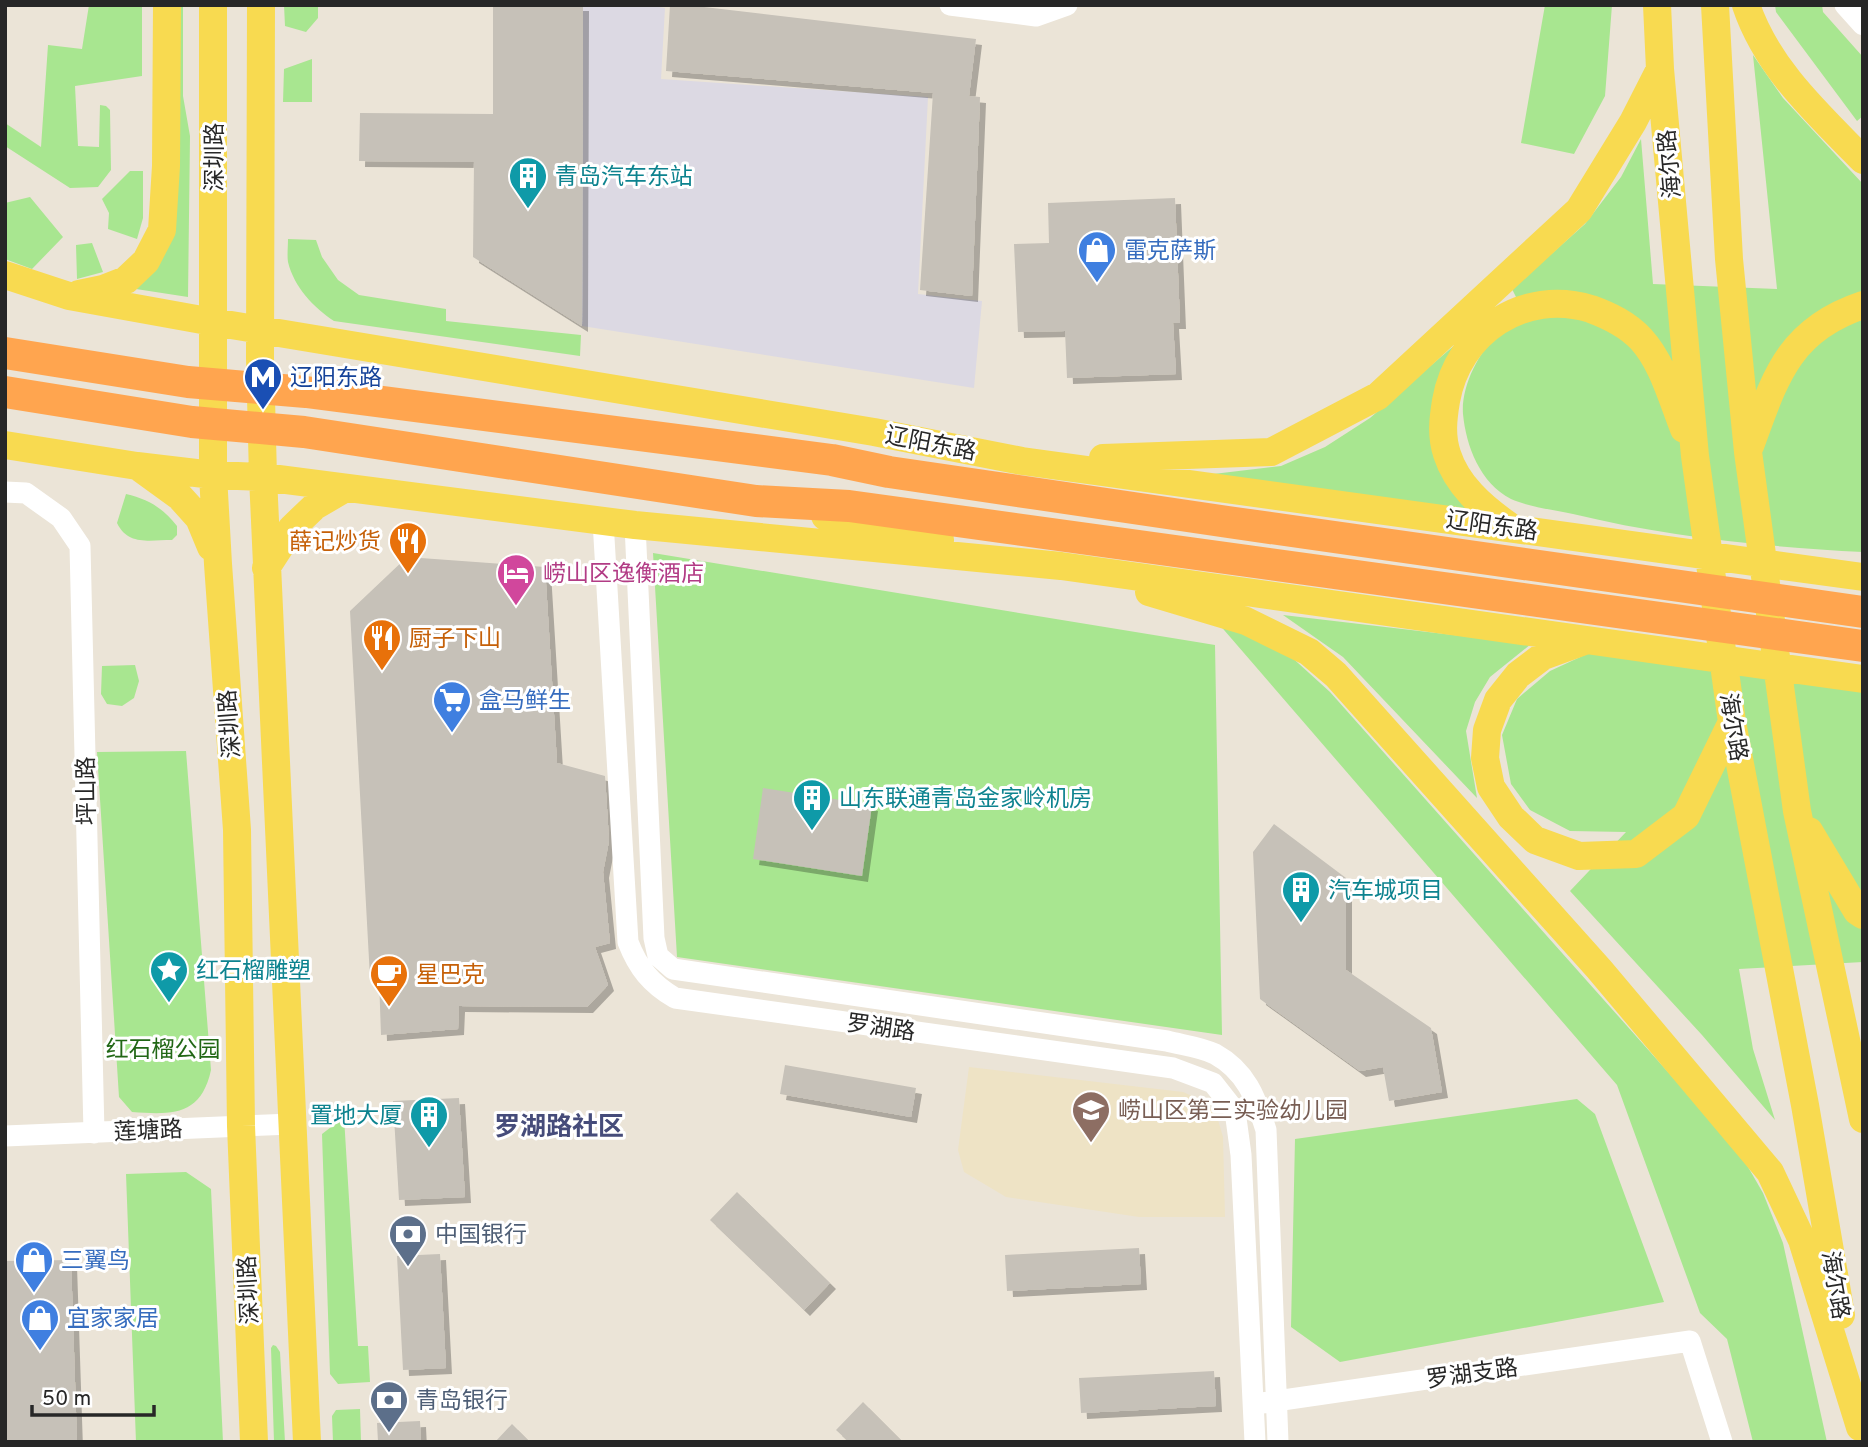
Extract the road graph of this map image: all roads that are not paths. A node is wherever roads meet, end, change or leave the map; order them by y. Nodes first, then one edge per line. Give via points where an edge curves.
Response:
1 (167, 5) edge
2 (213, 5) edge
3 (261, 5) edge
4 (950, 5) edge
5 (1067, 5) edge
6 (1657, 5) edge
7 (1715, 5) edge
8 (1746, 5) edge
9 (1845, 5) edge
10 (1863, 25) edge
11 (1660, 69) junction
12 (1863, 160) edge
13 (5, 275) edge
14 (69, 296) junction
15 (1863, 305) edge
16 (5, 332) edge
17 (213, 335) junction
18 (260, 344) junction
19 (5, 353) edge
20 (88, 366) junction
21 (5, 392) edge
22 (5, 398) edge
23 (68, 402) junction
24 (5, 445) edge
25 (1748, 452) junction
26 (1695, 456) junction
27 (832, 460) junction
28 (1022, 460) junction
29 (214, 462) junction
30 (137, 466) junction
31 (263, 466) junction
32 (344, 489) junction
33 (5, 492) edge
34 (757, 501) junction
35 (603, 521) junction
36 (635, 525) junction
37 (1510, 527) junction
38 (218, 564) junction
39 (1061, 566) junction
40 (266, 568) junction
41 (1863, 577) edge
42 (1863, 612) edge
43 (1587, 640) junction
44 (1863, 646) edge
45 (1863, 679) edge
46 (1732, 722) junction
47 (1797, 811) junction
48 (1863, 915) edge
49 (1861, 1112) edge
50 (292, 1124) junction
51 (241, 1126) junction
52 (94, 1133) junction
53 (5, 1136) edge
54 (1276, 1401) junction
55 (1253, 1404) junction
56 (1861, 1434) edge
57 (254, 1442) edge
58 (307, 1442) edge
59 (1255, 1442) edge
60 (1278, 1442) edge
61 (1722, 1442) edge

1 - 14 main road via 162,230 146,261 127,280
2 - 17 main road, 深圳路
3 - 18 main road, 深圳路
4 - 5 street via 1036,16
6 - 11 main road, 海尔路
7 - 25 main road via 1729,259
8 - 12 main road via 1754,29 1795,89
9 - 10 street
11 - 26 main road, 海尔路
11 - 28 main road via 1579,210 1378,396 1270,452
13 - 14 main road, 辽阳东路
14 - 17 main road, 辽阳东路
15 - 25 main road via 1817,326 1799,344 1776,378
16 - 20 highway
17 - 18 main road, 辽阳东路
17 - 29 main road, 深圳路
18 - 28 main road, 辽阳东路 via 874,432
18 - 31 main road, 深圳路
19 - 20 highway, 辽阳东路
20 - 27 highway, 辽阳东路
21 - 23 highway
22 - 23 highway
23 - 34 highway via 192,422 304,432
24 - 30 main road
25 - 47 main road
26 - 37 main road via 1659,366 1641,339 1614,317 1572,303 1533,305 1501,318 1473,341 1448,389 1442,425 1446,453 1459,480
26 - 46 main road, 海尔路
27 - 28 main road
27 - 42 highway, 辽阳东路 via 1228,522
28 - 37 main road, 辽阳东路
29 - 30 main road
29 - 31 main road
29 - 38 main road, 深圳路
30 - 38 main road via 180,497 199,518
31 - 32 main road
31 - 40 main road, 深圳路
32 - 35 main road
32 - 40 main road via 314,506 292,528
33 - 52 street, 坪山路 via 26,493 61,518 80,545
34 - 39 main road
34 - 44 highway via 849,506
35 - 36 main road
35 - 55 street, 罗湖路 via 628,942 640,969 658,988 676,998 1172,1068 1213,1083 1235,1111 1240,1144
36 - 39 main road
36 - 54 street via 658,956 673,969 1167,1041 1214,1054 1240,1073 1255,1097 1266,1130
37 - 41 main road, 辽阳东路
38 - 51 main road, 深圳路 via 237,830
39 - 43 main road
39 - 56 main road via 1246,621 1309,652 1336,675 1599,969 1770,1172 1802,1240
40 - 50 main road, 深圳路
43 - 45 main road
43 - 46 main road via 1544,656 1518,675 1498,701 1487,730 1485,758 1491,787 1511,817 1535,840 1579,856 1636,854 1686,816
46 - 56 main road, 海尔路 via 1805,1105
47 - 48 main road
47 - 49 main road
50 - 51 street, 莲塘路
50 - 58 main road, 深圳路
51 - 52 street, 莲塘路
51 - 57 main road, 深圳路
52 - 53 street, 莲塘路
54 - 55 street, 罗湖支路
54 - 60 street
54 - 61 street, 罗湖支路 via 1690,1341
55 - 59 street, 罗湖路

